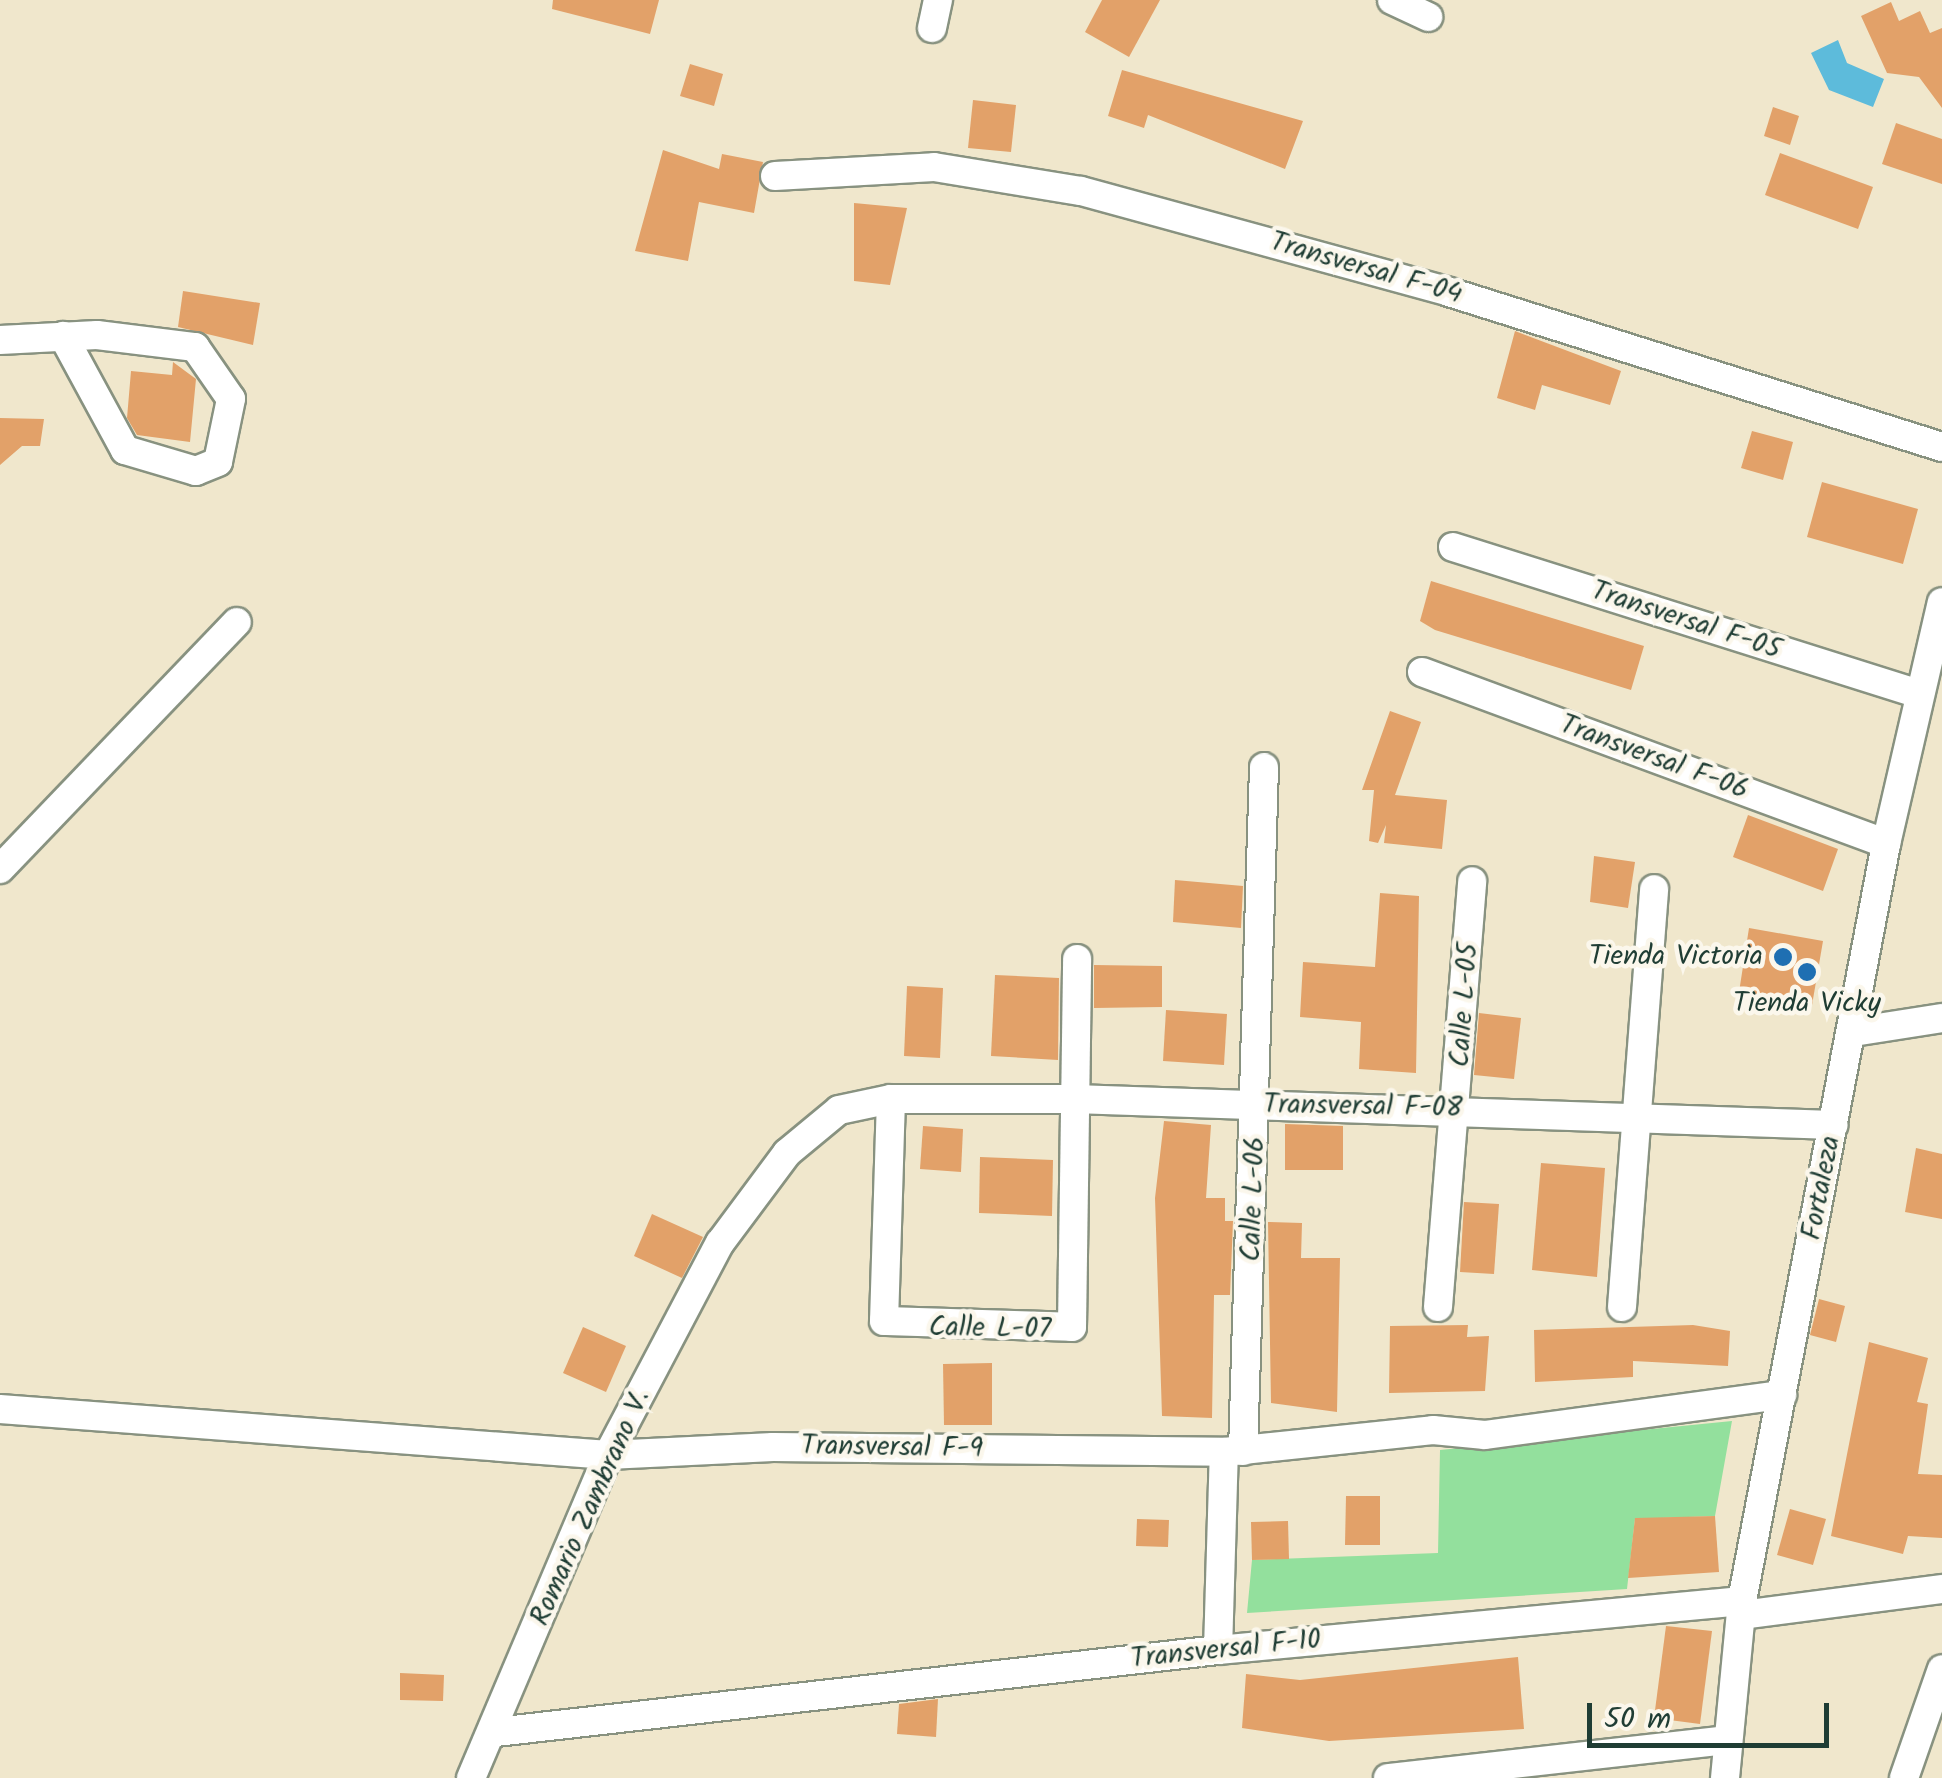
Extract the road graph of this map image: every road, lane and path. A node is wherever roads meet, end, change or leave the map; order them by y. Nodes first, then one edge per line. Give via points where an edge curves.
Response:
1 (938, 0) edge
2 (1392, 0) edge
3 (1428, 17) dead end
4 (932, 28) dead end
5 (775, 176) dead end
6 (63, 336) junction
7 (0, 340) edge
8 (1942, 447) edge
9 (1453, 547) dead end
10 (1942, 602) edge
11 (237, 622) dead end
12 (1422, 672) dead end
13 (1918, 694) junction
14 (1264, 767) dead end
15 (1886, 844) junction
16 (0, 868) edge
17 (1472, 880) dead end
18 (1654, 889) dead end
19 (1077, 959) dead end
20 (1942, 1018) edge
21 (1853, 1032) junction
22 (891, 1099) junction
23 (1074, 1099) junction
24 (1258, 1104) junction
25 (1458, 1110) junction
26 (1634, 1112) junction
27 (1834, 1125) junction
28 (1622, 1306) dead end
29 (1438, 1308) dead end
30 (1782, 1395) junction
31 (0, 1409) edge
32 (1234, 1451) junction
33 (608, 1455) junction
34 (1942, 1589) edge
35 (1742, 1608) junction
36 (1218, 1650) junction
37 (1942, 1669) edge
38 (496, 1732) junction
39 (1728, 1740) junction
40 (471, 1778) edge
41 (1388, 1778) edge
42 (1725, 1778) edge
43 (1904, 1778) edge

1 - 4 street
2 - 3 street
5 - 8 street, Transversal F-04 via 934,167 1082,192 1449,292
6 - 6 street via 195,347 231,399 218,462 196,472 126,450
6 - 7 street
9 - 13 street, Transversal F-05
10 - 13 street, Fortaleza
11 - 16 street
12 - 15 street, Transversal F-06
13 - 15 street, Fortaleza
14 - 24 street, Calle L-06
15 - 21 street, Fortaleza
17 - 25 street, Calle L-05
18 - 26 street
19 - 23 street, Calle L-07
20 - 21 street
21 - 27 street, Fortaleza
22 - 23 street, Transversal F-08
22 - 23 street, Calle L-07 via 884,1321 1058,1332 1077,1320
22 - 33 street, Romario Zambrano V. via 839,1110 786,1153 720,1243
23 - 24 street, Transversal F-08
24 - 25 street, Transversal F-08
24 - 32 street, Calle L-06
25 - 26 street, Transversal F-08
25 - 29 street, Calle L-05
26 - 27 street, Transversal F-08
26 - 28 street
27 - 30 street, Fortaleza
30 - 32 street, Transversal F-9 via 1485,1435 1433,1430
30 - 35 street, Fortaleza
31 - 33 street, Transversal F-9
32 - 33 street, Transversal F-9 via 773,1447
32 - 36 street, Calle L-06
33 - 38 street, Romario Zambrano V.
34 - 35 street, Transversal F-10
35 - 36 street, Transversal F-10
35 - 39 street, Fortaleza
36 - 38 street, Transversal F-10
37 - 43 street
38 - 40 street, Romario Zambrano V.
39 - 41 street
39 - 42 street, Fortaleza

